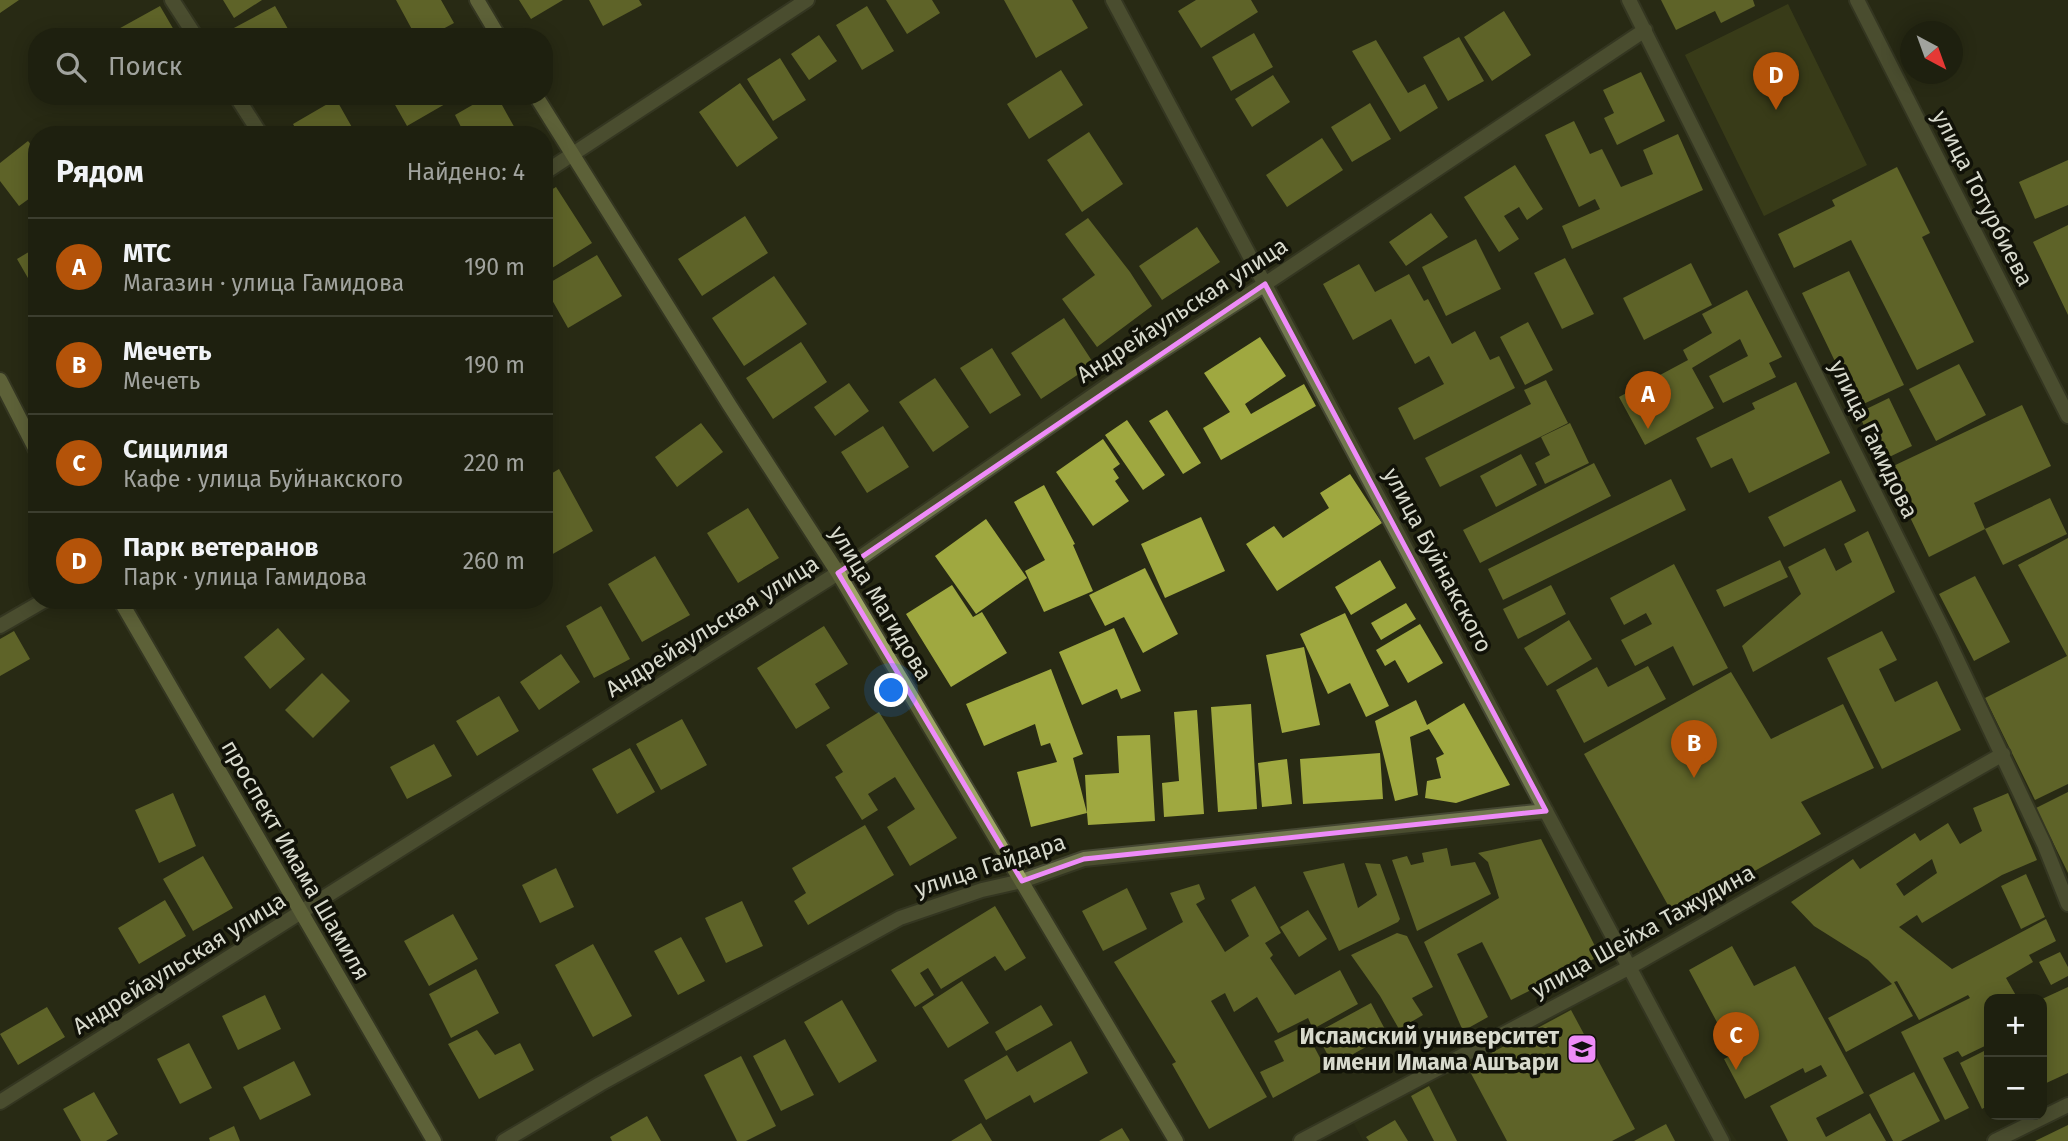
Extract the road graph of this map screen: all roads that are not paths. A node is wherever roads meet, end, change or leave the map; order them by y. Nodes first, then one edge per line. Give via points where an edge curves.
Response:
1 (172, 0) edge
2 (477, 0) edge
3 (807, 0) edge
4 (1113, 0) edge
5 (1629, 0) edge
6 (1857, 0) edge
7 (191, 28) edge
8 (494, 28) edge
9 (1645, 30) junction
10 (242, 105) edge
11 (541, 105) edge
12 (255, 126) edge
13 (572, 156) junction
14 (553, 168) edge
15 (1265, 284) junction
16 (0, 380) edge
17 (2068, 416) edge
18 (28, 434) edge
19 (838, 573) junction
20 (29, 609) edge
21 (125, 609) edge
22 (0, 626) edge
23 (2003, 754) junction
24 (1546, 811) junction
25 (1022, 881) junction
26 (2068, 904) edge
27 (300, 913) junction
28 (1630, 967) junction
29 (0, 1102) edge
30 (2068, 1105) edge
31 (434, 1141) edge
32 (504, 1141) edge
33 (1175, 1141) edge
34 (1301, 1141) edge
35 (1722, 1141) edge
36 (1995, 1141) edge

1 - 7 street
2 - 8 main road
3 - 13 street
4 - 15 street, улица Буйнакского
5 - 9 street, улица Гамидова
6 - 17 street, улица Тотурбиева
9 - 15 street, Андрейаульская улица
9 - 23 street, улица Гамидова
10 - 12 street
11 - 13 main road, улица Магидова
13 - 14 street
13 - 19 main road, улица Магидова
15 - 19 street, Андрейаульская улица via 1107,386
15 - 24 street, улица Буйнакского
16 - 18 main road
19 - 25 main road, улица Магидова
19 - 27 street, Андрейаульская улица
20 - 22 street
21 - 27 main road, проспект Имама Шамиля
23 - 26 street, улица Гамидова
23 - 28 street, улица Шейха Тажудина
24 - 25 street, улица Гайдара via 1084,859
24 - 28 street, улица Буйнакского
25 - 32 street, улица Гайдара via 900,918
25 - 33 main road, улица Магидова
27 - 29 street, Андрейаульская улица
27 - 31 main road, проспект Имама Шамиля
28 - 34 street, улица Шейха Тажудина
28 - 35 street, улица Буйнакского
30 - 36 street

